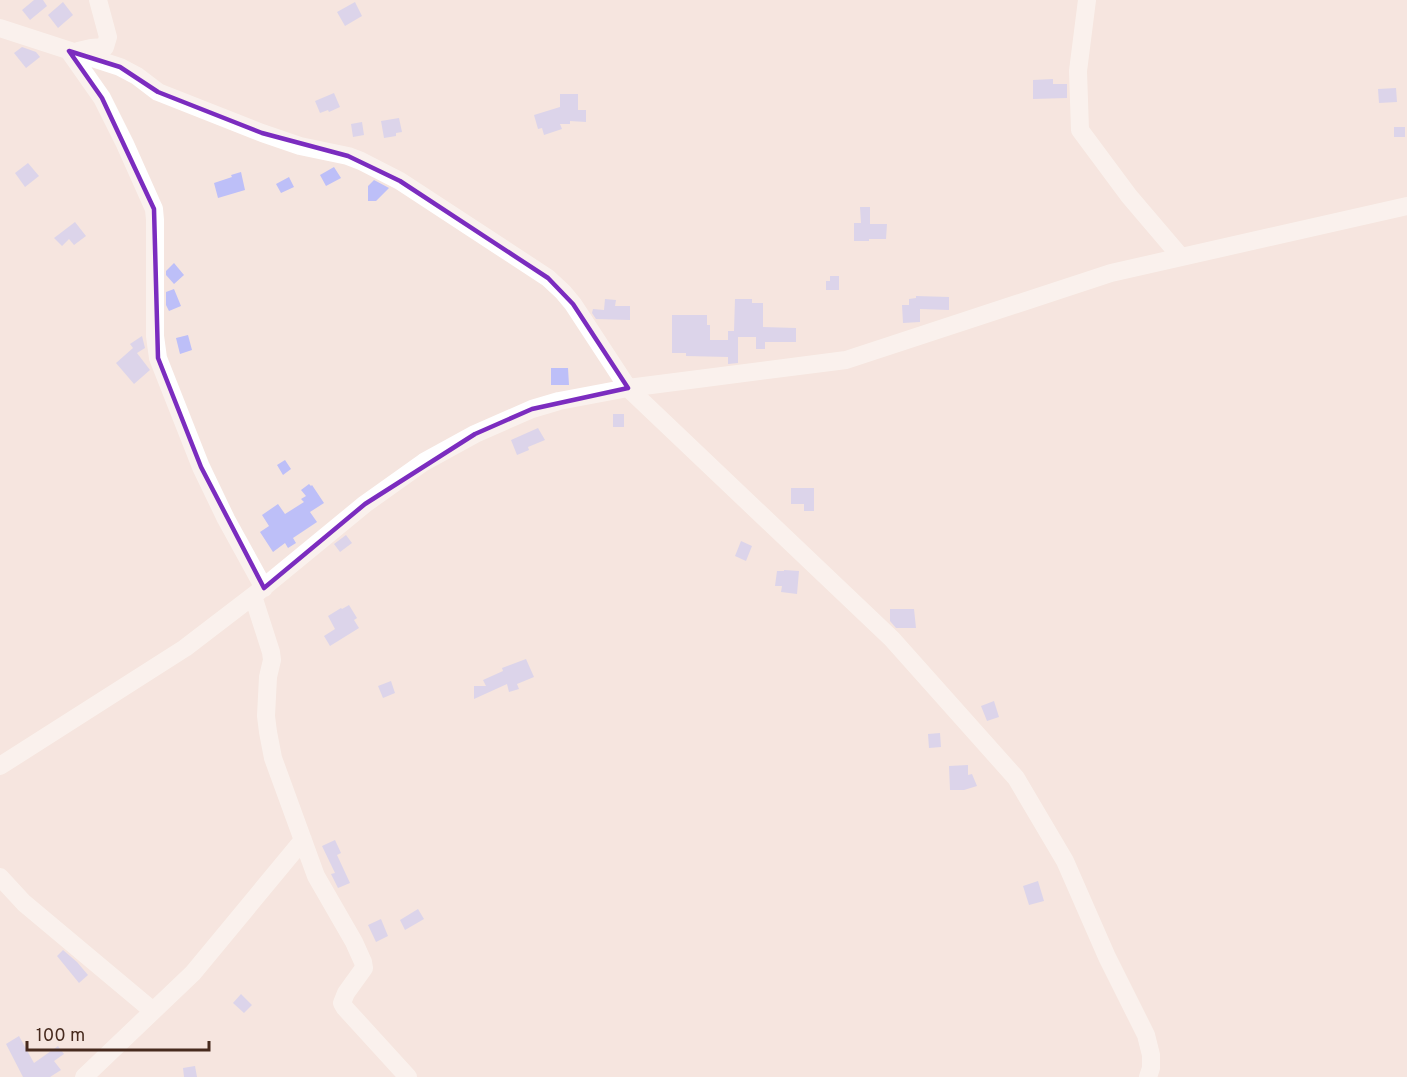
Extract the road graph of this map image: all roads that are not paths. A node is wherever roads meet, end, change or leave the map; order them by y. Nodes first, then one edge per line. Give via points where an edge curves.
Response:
1 (98, 0) edge
2 (1087, 0) edge
3 (0, 28) edge
4 (71, 51) junction
5 (1407, 206) edge
6 (1180, 257) junction
7 (628, 388) junction
8 (259, 592) junction
9 (0, 766) edge
10 (303, 840) junction
11 (0, 877) edge
12 (153, 1011) junction
13 (84, 1077) edge
14 (408, 1077) edge
15 (1148, 1077) edge

1 - 4 street via 108,37 105,47
2 - 6 street via 1078,71 1080,130
3 - 4 street
4 - 7 street via 120,67 159,92 262,133 348,156 400,180 548,278 573,304
4 - 8 street via 102,98 154,209 158,358 201,467
5 - 6 street
6 - 7 street via 1111,273 846,360
7 - 8 street via 532,409 424,462 365,504
7 - 15 street via 892,639 1016,778 1065,861 1146,1035 1151,1055
8 - 9 street via 186,648
8 - 10 street via 272,660 268,677 268,732 273,758
10 - 12 street via 193,973
10 - 14 street via 316,876 363,962 364,968 342,1003
11 - 12 street via 24,903
12 - 13 street

